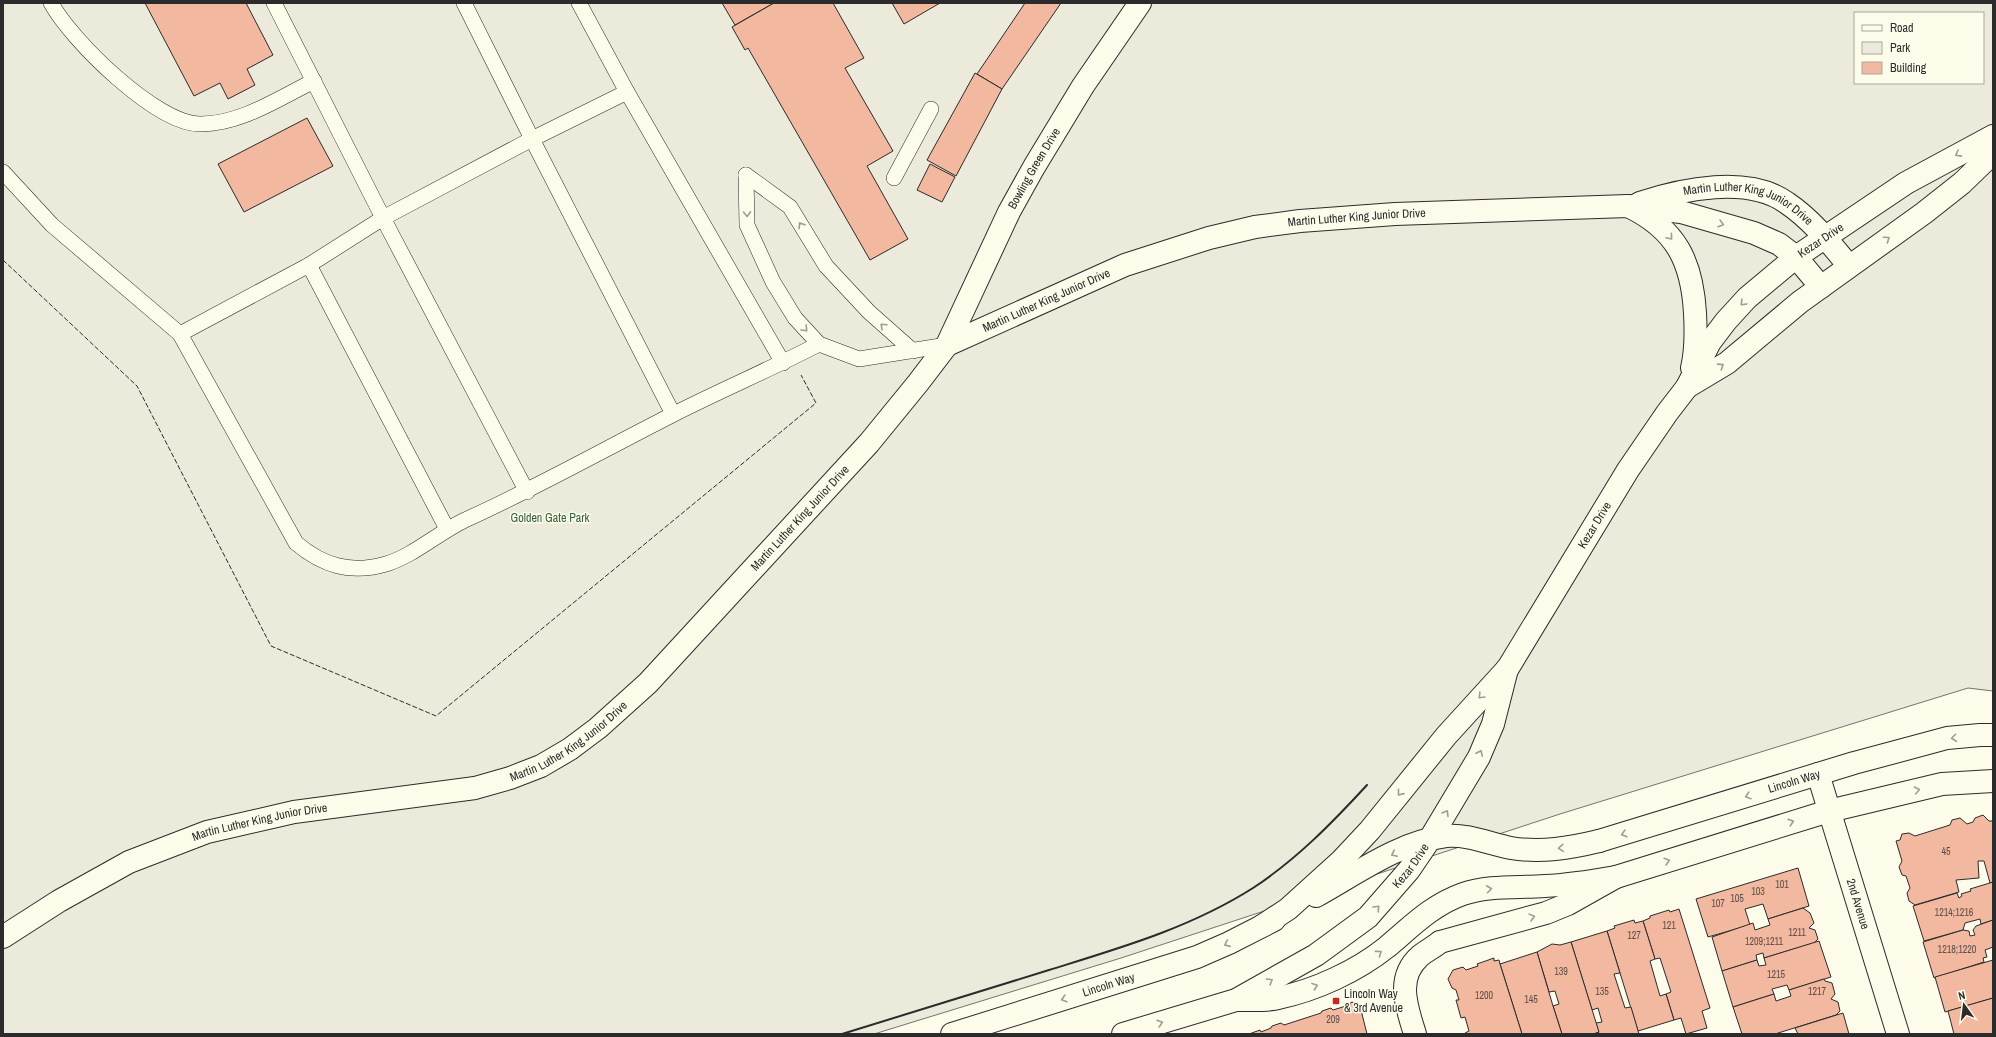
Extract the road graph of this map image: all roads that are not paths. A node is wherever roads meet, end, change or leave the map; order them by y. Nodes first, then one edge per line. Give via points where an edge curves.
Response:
1 (51, 3) edge
2 (274, 3) edge
3 (464, 3) edge
4 (579, 3) edge
5 (1140, 3) edge
6 (314, 81) junction
7 (627, 92) junction
8 (931, 109) dead end
9 (1993, 136) edge
10 (532, 139) junction
11 (1993, 153) edge
12 (3, 172) edge
13 (894, 178) dead end
14 (1628, 206) junction
15 (383, 218) junction
16 (1825, 237) junction
17 (1796, 257) junction
18 (309, 265) junction
19 (1849, 266) junction
20 (1821, 287) junction
21 (180, 334) junction
22 (819, 344) junction
23 (947, 345) junction
24 (913, 351) junction
25 (783, 363) junction
26 (1688, 387) junction
27 (673, 414) junction
28 (527, 492) junction
29 (447, 529) junction
30 (1508, 668) junction
31 (1993, 735) edge
32 (1818, 774) junction
33 (1993, 781) edge
34 (1829, 811) junction
35 (1430, 839) junction
36 (1616, 876) junction
37 (1262, 926) junction
38 (3, 937) edge
39 (1236, 1000) junction
40 (952, 1034) edge
41 (1123, 1034) edge
42 (1415, 1034) edge
43 (1898, 1034) edge

1 - 6 lane via 72,34 112,74 151,103 186,121 200,125 240,116
2 - 6 lane
3 - 10 lane
4 - 7 lane
5 - 23 main road, Bowling Green Drive via 1083,86 1034,167 1009,212
6 - 15 lane
7 - 10 lane
7 - 25 lane
8 - 13 lane
9 -> 16 main road, Kezar Drive via 1906,184
10 - 15 lane
10 - 27 lane
19 -> 11 main road, Kezar Drive via 1924,213 1962,183
12 - 21 lane via 52,225
14 - 16 main road, Martin Luther King Junior Drive via 1698,189 1746,188 1770,194 1786,202
14 -> 17 main road, Martin Luther King Junior Drive via 1681,212 1754,234 1779,244
14 - 23 main road, Martin Luther King Junior Drive via 1347,216 1255,227 1209,238 1125,265
14 -> 26 main road via 1660,225 1681,252 1688,267 1693,289 1695,322 1693,365
15 - 18 lane
15 - 28 lane
16 - 17 main road, Kezar Drive
16 - 19 main road, Martin Luther King Junior Drive
17 - 20 main road, Martin Luther King Junior Drive
17 -> 26 main road, Kezar Drive via 1747,298 1726,321 1710,342
18 - 21 lane
18 - 29 lane
19 - 20 main road, Kezar Drive
26 -> 20 main road, Kezar Drive via 1727,363
21 - 29 lane via 296,543 309,554 324,563 345,568 373,567 404,557
22 - 24 lane via 859,359
24 -> 22 lane via 869,312 826,266 790,207 746,175 747,225 795,318
22 - 25 lane
23 - 24 lane
23 - 38 main road, Martin Luther King Junior Drive via 869,443 702,626 624,706 570,749 541,766 475,788 309,810 207,832 129,862 59,901
25 - 27 lane
26 - 30 main road, Kezar Drive via 1667,412 1628,470
27 - 28 lane
28 - 29 lane
35 -> 30 main road, Kezar Drive via 1479,757 1493,724
30 -> 37 main road, Kezar Drive via 1446,736 1341,862 1288,909
31 -> 32 main road, Lincoln Way via 1947,738
32 - 34 main road, 2nd Avenue
32 -> 35 main road, Lincoln Way via 1599,841 1568,848 1512,848 1465,837 1447,836
34 -> 33 main road via 1942,784
36 -> 34 main road
34 - 43 main road, 2nd Avenue
35 -> 37 main road, Lincoln Way via 1387,857
39 -> 35 main road, Kezar Drive via 1316,955 1368,917 1409,870
39 -> 36 main road via 1278,998 1346,973 1387,947 1428,911 1464,893 1489,888 1580,884
42 -> 36 main road via 1406,1005 1404,983 1419,956 1440,942 1546,913 1568,904
37 -> 40 main road, Lincoln Way via 1197,957
41 -> 39 main road

